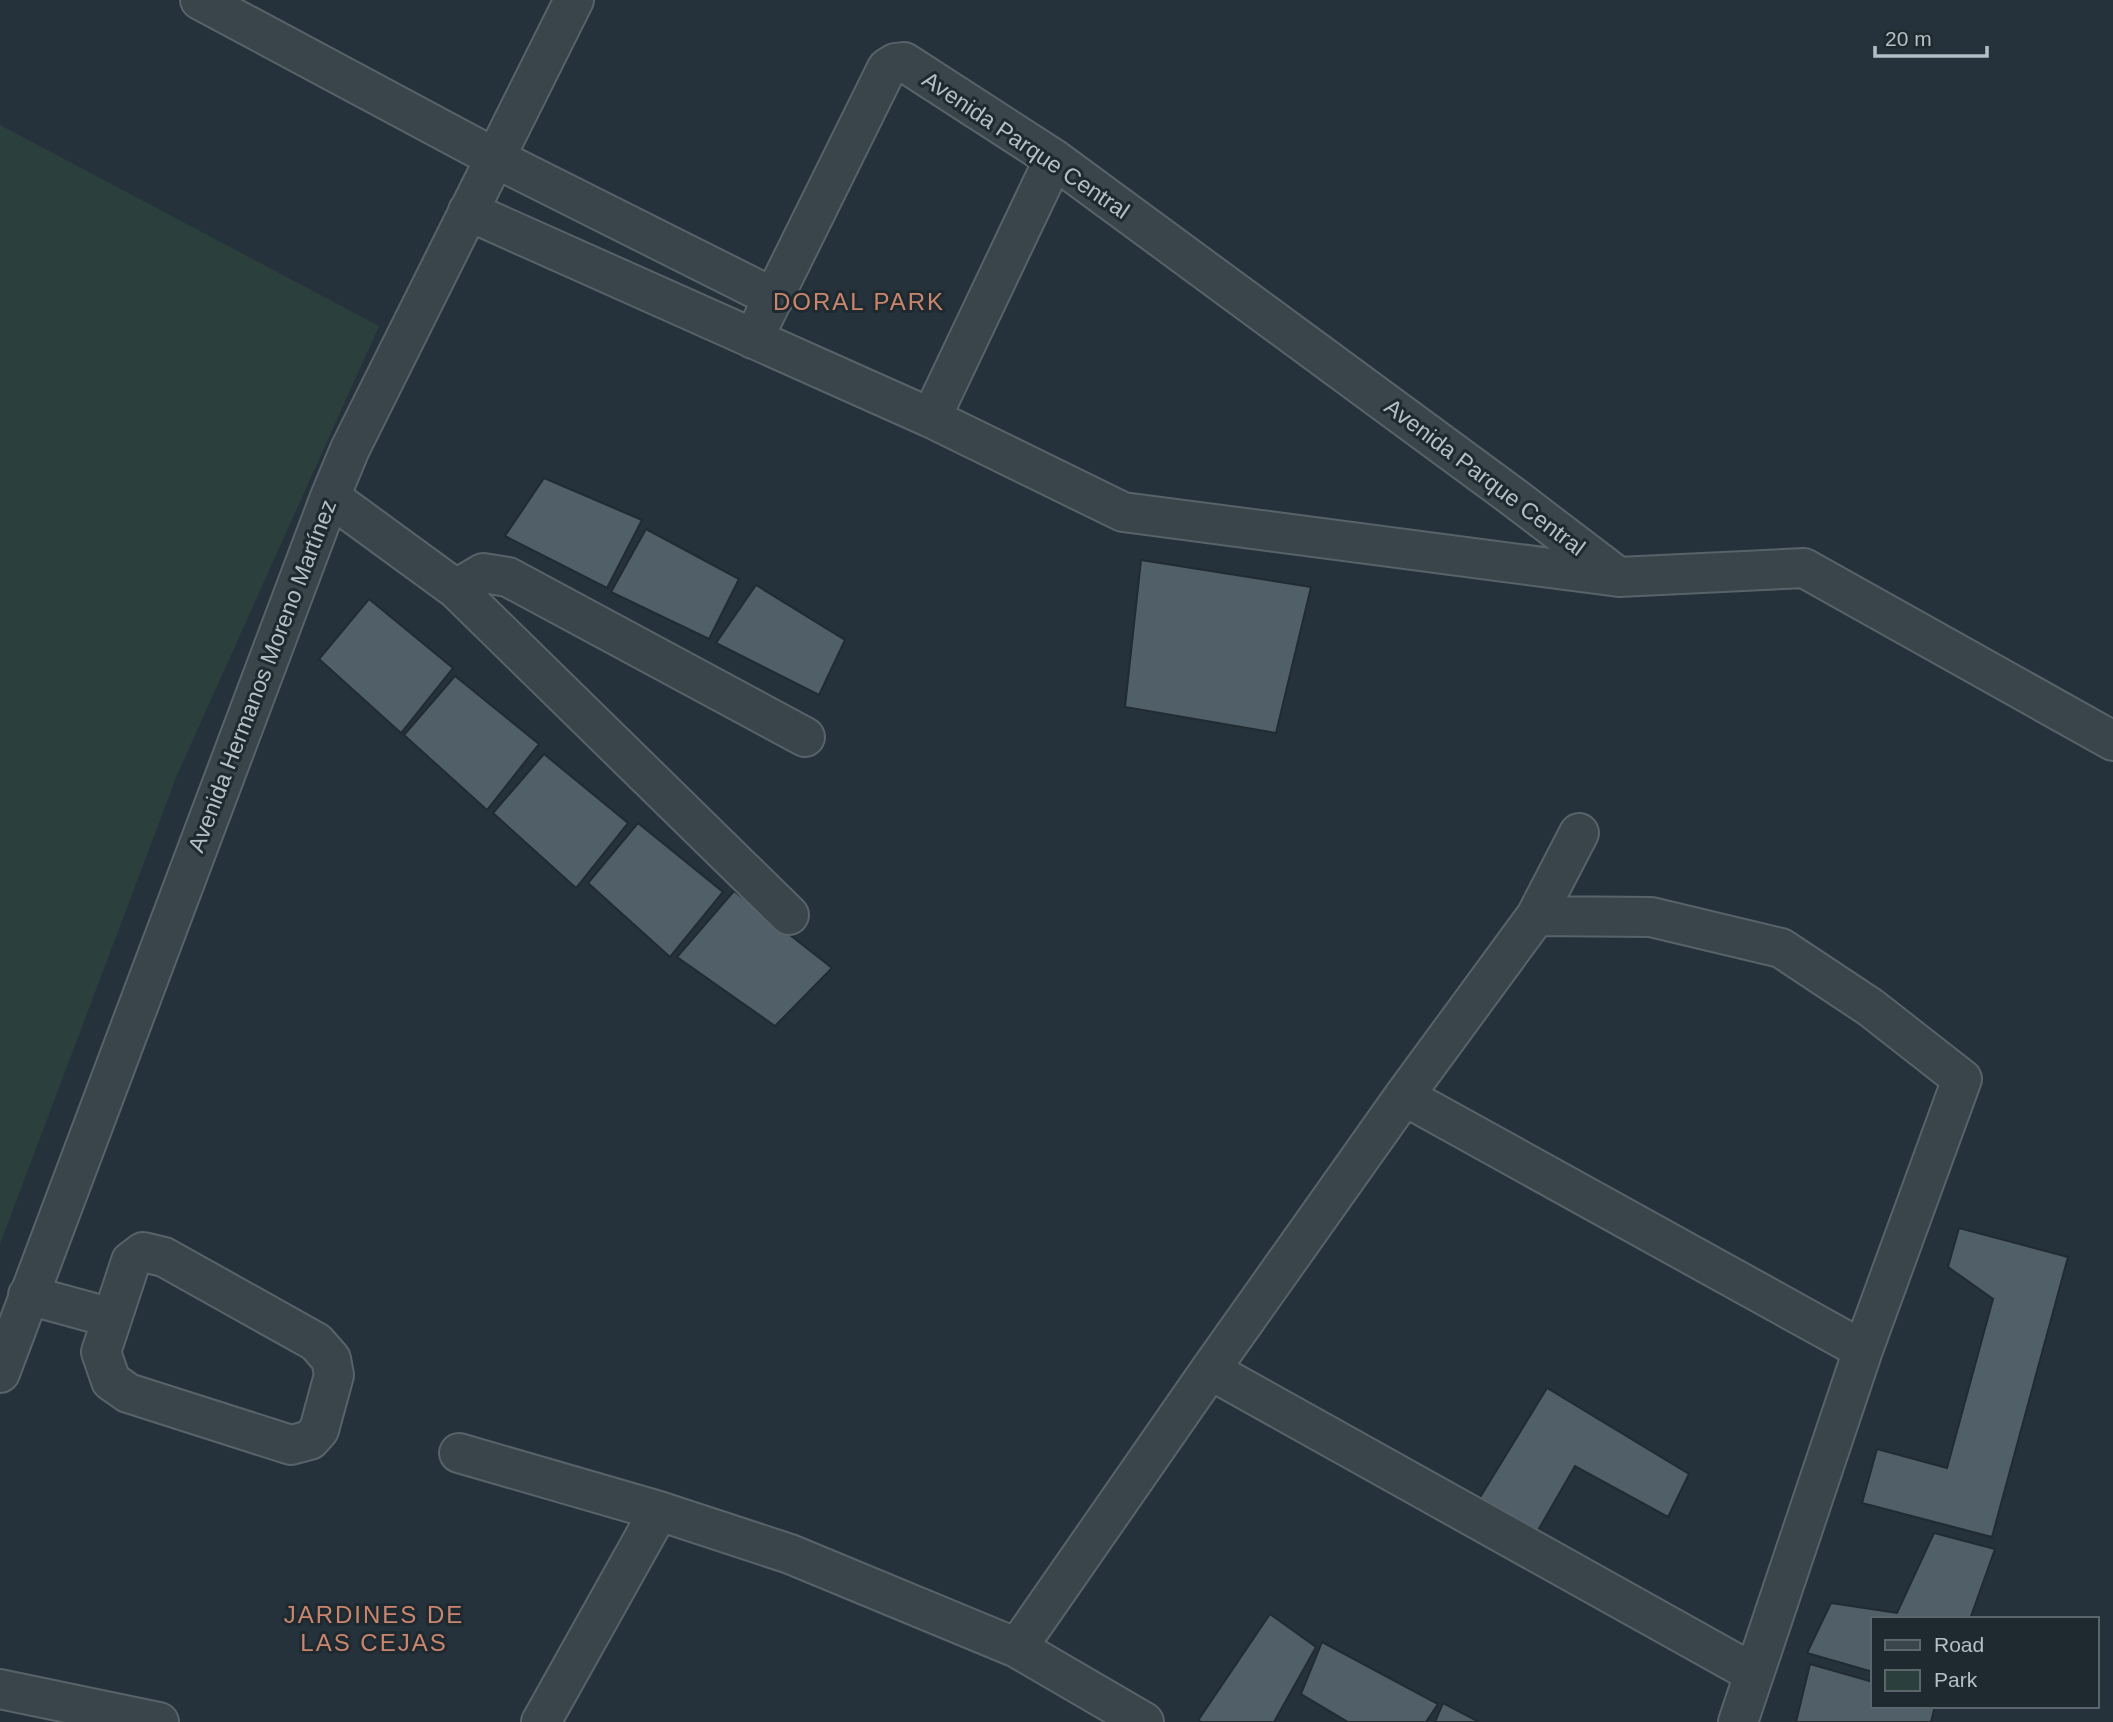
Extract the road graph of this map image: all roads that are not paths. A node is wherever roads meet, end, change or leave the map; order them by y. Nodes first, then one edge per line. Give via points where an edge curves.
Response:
1 (200, 0) edge
2 (574, 0) edge
3 (495, 158) junction
4 (1054, 159) junction
5 (468, 211) junction
6 (774, 298) junction
7 (753, 339) junction
8 (931, 418) junction
9 (1512, 496) junction
10 (330, 497) junction
11 (1493, 561) junction
12 (1619, 577) junction
13 (456, 589) junction
14 (805, 737) dead end
15 (2113, 741) edge
16 (1579, 833) dead end
17 (789, 915) dead end
18 (1536, 916) junction
19 (1404, 1096) junction
20 (28, 1295) junction
21 (113, 1318) junction
22 (1863, 1350) junction
23 (1210, 1370) junction
24 (0, 1373) edge
25 (459, 1453) dead end
26 (659, 1511) junction
27 (1017, 1648) junction
28 (1753, 1673) junction
29 (0, 1689) edge
30 (159, 1722) edge
31 (541, 1722) edge
32 (1144, 1722) edge
33 (1738, 1722) edge

1 - 3 street
2 - 3 street, Avenida Hermanos Moreno Martínez
3 - 5 street, Avenida Hermanos Moreno Martínez
3 - 6 street
4 - 6 street, Avenida Parque Central via 904,62 895,63 887,68
4 - 8 street
4 - 9 street, Avenida Parque Central
5 - 7 street, Avenida Parque Central
5 - 10 street, Avenida Hermanos Moreno Martínez
6 - 7 street
7 - 8 street, Avenida Parque Central
8 - 11 street, Avenida Parque Central via 1123,513
9 - 11 street via 1512,532
9 - 12 street, Avenida Parque Central
10 - 13 street
10 - 20 street, Avenida Hermanos Moreno Martínez
11 - 12 street, Avenida Parque Central
12 - 15 street, Avenida Parque Central via 1804,568
13 - 14 street via 483,573 508,577
13 - 17 street
16 - 18 street
18 - 19 street
18 - 22 street via 1651,917 1781,947 1870,1007 1962,1079
19 - 22 street
19 - 23 street
20 - 21 street
20 - 24 street, Avenida Hermanos Moreno Martínez
21 - 21 street via 101,1352 111,1381 128,1393 291,1445 310,1440 319,1430 334,1376 331,1359 316,1342 164,1257 143,1252 131,1261
22 - 28 street
23 - 27 street
23 - 28 street
25 - 26 street
26 - 27 street via 790,1554
26 - 31 street
27 - 32 street
28 - 33 street
29 - 30 street

